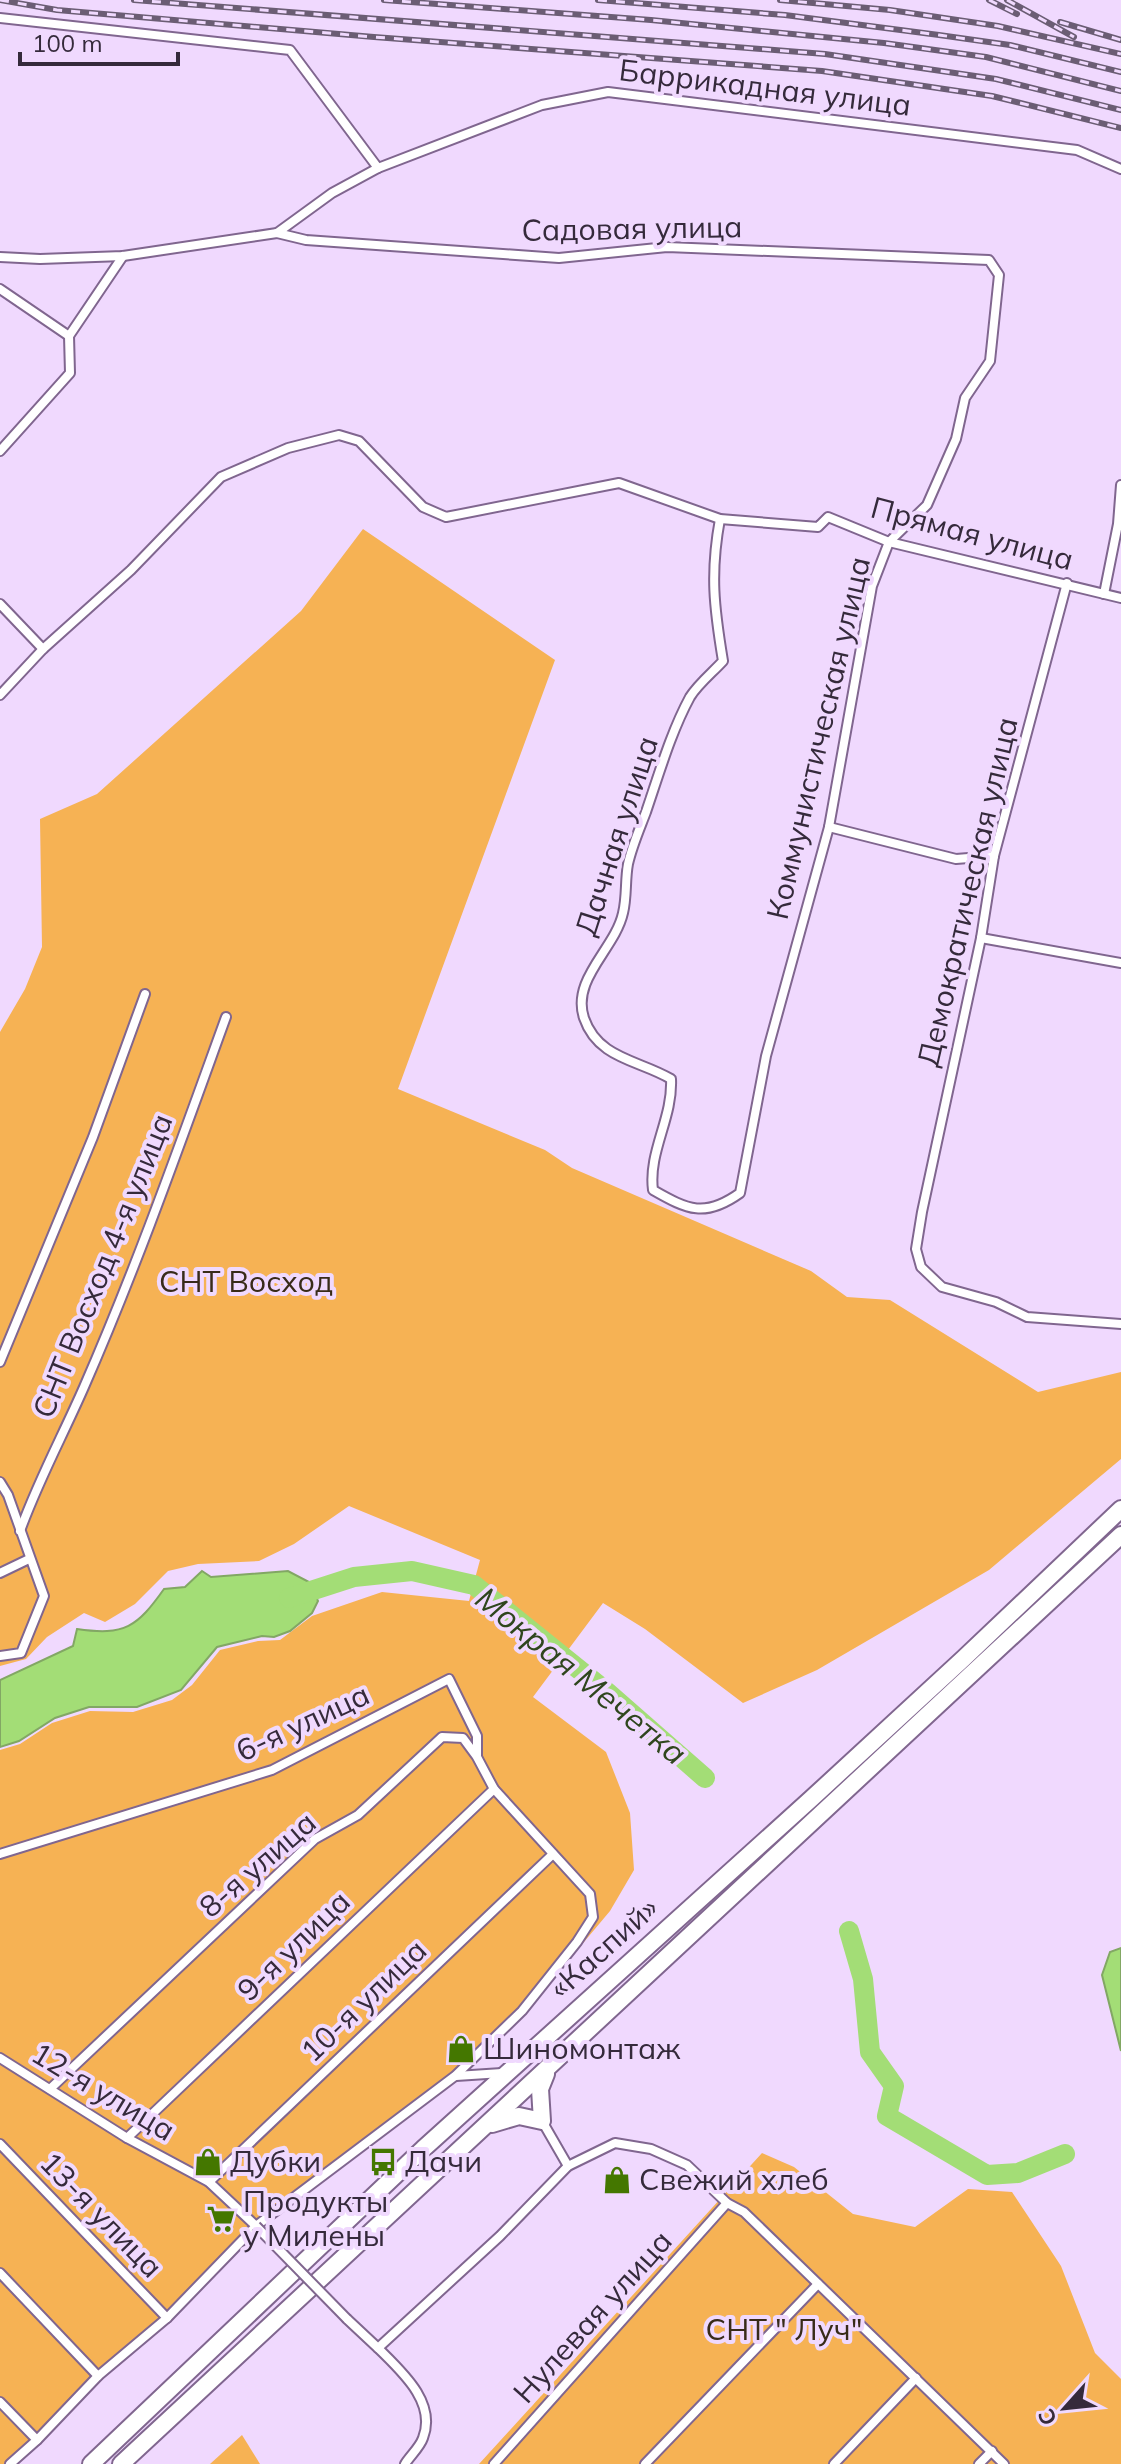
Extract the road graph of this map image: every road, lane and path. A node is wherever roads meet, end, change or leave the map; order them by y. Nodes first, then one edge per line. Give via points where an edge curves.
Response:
1 (0, 18) edge
2 (378, 168) junction
3 (1121, 169) edge
4 (277, 233) junction
5 (123, 256) junction
6 (0, 257) edge
7 (989, 260) joint
8 (0, 289) edge
9 (69, 336) junction
10 (0, 451) edge
11 (1121, 485) edge
12 (720, 519) junction
13 (889, 542) junction
14 (1067, 583) junction
15 (1104, 594) junction
16 (1121, 598) edge
17 (0, 604) edge
18 (43, 649) junction
19 (0, 695) edge
20 (829, 827) junction
21 (994, 856) junction
22 (981, 938) junction
23 (1121, 963) edge
24 (145, 994) dead end
25 (226, 1017) dead end
26 (681, 1206) joint
27 (1121, 1324) edge
28 (0, 1362) edge
29 (0, 1482) edge
30 (1121, 1509) edge
31 (20, 1531) junction
32 (1121, 1535) edge
33 (29, 1559) junction
34 (0, 1573) edge
35 (0, 1656) edge
36 (477, 1757) junction
37 (494, 1789) junction
38 (0, 1854) edge
39 (553, 1854) junction
40 (0, 2058) edge
41 (548, 2069) junction
42 (507, 2073) junction
43 (455, 2076) junction
44 (50, 2089) junction
45 (542, 2121) junction
46 (487, 2125) junction
47 (127, 2138) junction
48 (0, 2144) edge
49 (568, 2166) junction
50 (209, 2182) junction
51 (727, 2203) junction
52 (256, 2226) junction
53 (0, 2273) edge
54 (818, 2284) junction
55 (167, 2318) junction
56 (378, 2348) junction
57 (98, 2376) junction
58 (916, 2378) junction
59 (0, 2402) edge
60 (37, 2440) junction
61 (992, 2451) junction
62 (10, 2464) edge
63 (91, 2464) edge
64 (121, 2464) edge
65 (405, 2464) edge
66 (494, 2464) edge
67 (645, 2464) edge
68 (834, 2464) edge
69 (979, 2464) edge
70 (1004, 2464) edge

1 - 2 street via 290,50
2 - 3 street, Баррикадная улица via 542,105 608,92 1077,150
2 - 4 street, Баррикадная улица
4 - 5 street, Баррикадная улица
4 - 7 street, Садовая улица via 306,240 559,258 667,247
5 - 6 street, Баррикадная улица
5 - 9 street
7 - 13 street, Коммунистическая улица via 999,275 990,361 965,398 956,439 927,505
8 - 9 street
9 - 10 street via 70,373
11 - 15 street
12 - 13 street, Прямая улица via 818,527 828,517
12 - 18 street via 619,483 446,517 423,507 359,441 339,435 288,448 221,477 131,570
12 - 26 street, Дачная улица via 713,558 714,610 723,661 691,695 628,863 623,913 580,996 584,1019 599,1044 671,1079 672,1098 651,1172 653,1190
13 - 14 street, Прямая улица
13 - 20 street, Коммунистическая улица via 872,586
14 - 15 street, Прямая улица
14 - 21 street, Демократическая улица
15 - 16 street, Прямая улица
17 - 18 street
18 - 19 street
20 - 21 street via 956,859
20 - 26 street, Коммунистическая улица via 766,1056 740,1193 705,1210
21 - 22 street, Демократическая улица
22 - 23 street
22 - 27 street, Демократическая улица via 922,1212 916,1249 921,1267 942,1287 1027,1317
24 - 28 street, СНТ Восход 4-я улица via 93,1137
25 - 31 street, СНТ Восход 4-я улица via 163,1190
29 - 31 street
30 - 42 highway, «Каспий»
31 - 33 street
32 - 41 highway, «Каспий»
33 - 34 street
33 - 35 street via 44,1596 21,1653
36 - 37 street, 8-я улица
36 - 38 street, 6-я улица via 477,1736 449,1679 272,1770
36 - 44 street, 8-я улица via 463,1738 442,1737 358,1815 315,1839
37 - 39 street, 8-я улица
37 - 47 street, 9-я улица
39 - 43 street, 8-я улица via 590,1894 593,1917 522,2011
39 - 50 street, 10-я улица
40 - 44 street, 12-я улица
41 - 45 highway via 540,2089
41 - 46 highway, «Каспий»
42 - 43 street
42 - 63 highway, «Каспий»
43 - 52 street, 8-я улица
44 - 47 street, 12-я улица
45 - 46 highway via 519,2116
45 - 49 street
46 - 64 highway, «Каспий»
47 - 50 street, 12-я улица
48 - 55 street, 13-я улица
49 - 51 street via 615,2143 651,2149 687,2165
49 - 56 street
50 - 52 street, 12-я улица
51 - 54 street via 744,2212
51 - 66 street, Нулевая улица
52 - 55 street, 8-я улица
52 - 56 street, 12-я улица, bridge
53 - 57 street
54 - 58 street
54 - 67 street
55 - 57 street, 8-я улица
56 - 65 street, 12-я улица via 414,2386 427,2412 423,2439
57 - 60 street, 8-я улица
58 - 61 street
58 - 68 street
59 - 60 street
60 - 62 street, 8-я улица
61 - 69 street
61 - 70 street

